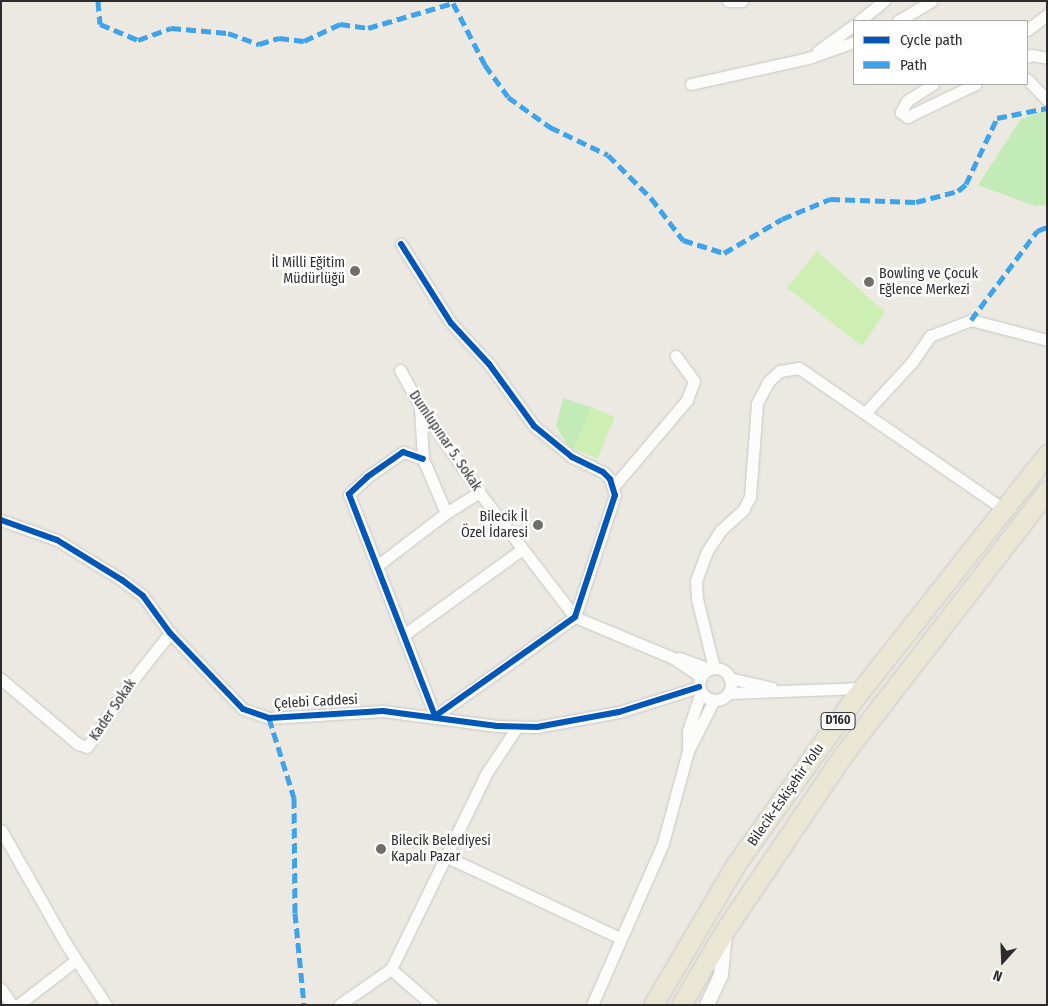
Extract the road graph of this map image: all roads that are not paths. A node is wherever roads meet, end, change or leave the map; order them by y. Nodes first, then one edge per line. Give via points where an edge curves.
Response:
1 (728, 1) edge
2 (742, 1) edge
3 (884, 1) edge
4 (931, 1) edge
5 (1047, 14) edge
6 (860, 20) edge
7 (900, 20) edge
8 (853, 26) edge
9 (1028, 29) edge
10 (853, 42) edge
11 (1028, 56) edge
12 (808, 58) junction
13 (1047, 58) edge
14 (1028, 80) edge
15 (691, 84) dead end
16 (931, 85) edge
17 (974, 85) edge
18 (1047, 100) edge
19 (401, 244) dead end
20 (1047, 340) edge
21 (676, 356) dead end
22 (400, 370) dead end
23 (420, 406) junction
24 (865, 413) junction
25 (1047, 455) edge
26 (423, 459) junction
27 (614, 486) junction
28 (1047, 491) edge
29 (479, 492) junction
30 (1004, 510) junction
31 (446, 513) junction
32 (1, 520) edge
33 (521, 550) junction
34 (378, 565) junction
35 (575, 617) junction
36 (170, 633) junction
37 (405, 634) junction
38 (705, 678) junction
39 (730, 678) junction
40 (1, 679) edge
41 (863, 688) junction
42 (774, 689) junction
43 (728, 693) junction
44 (714, 700) junction
45 (434, 716) junction
46 (517, 727) junction
47 (688, 751) junction
48 (1, 830) edge
49 (445, 856) junction
50 (725, 930) junction
51 (620, 938) junction
52 (76, 960) junction
53 (391, 969) junction
54 (1, 989) edge
55 (12, 1005) edge
56 (18, 1005) edge
57 (106, 1005) edge
58 (339, 1005) edge
59 (432, 1005) edge
60 (592, 1005) edge
61 (653, 1005) edge
62 (681, 1005) edge
63 (707, 1005) edge

1 - 2 street
3 - 6 street
4 - 7 street
5 - 9 street
8 - 12 street
10 - 12 street
11 - 13 street via 1032,54
12 - 15 street
14 - 18 street
16 - 17 street via 907,101 900,112 907,117
19 - 27 street via 451,323 489,364 534,426 572,457 603,472
20 - 24 street via 971,320 930,336 912,362
21 - 27 street via 694,382 687,400
22 - 23 street, Dumlupınar 5. Sokak
23 - 26 street
23 - 29 street, Dumlupınar 5. Sokak
24 - 30 street
24 - 38 street via 799,368 780,371 768,382 757,404 750,498 711,545 696,581
25 - 30 main road, Bilecik-Eskişehir Yolu / D160
26 - 31 street
26 - 34 street via 403,452 349,494
27 - 35 street via 612,504
28 - 50 main road, Bilecik-Eskişehir Yolu / D160 via 843,755
29 - 31 street
29 - 33 street, Dumlupınar 5. Sokak
30 - 41 main road, Bilecik-Eskişehir Yolu / D160
31 - 34 street
32 - 36 street, Çelebi Caddesi via 58,540 83,554 143,596
33 - 35 street, Dumlupınar 5. Sokak
33 - 37 street
34 - 37 street
35 - 38 street, Dumlupınar 5. Sokak via 673,658
35 - 45 street
36 - 40 street, Kader Sokak via 128,686 87,747 78,744
36 - 45 street, Çelebi Caddesi via 243,709 269,718 383,711
37 - 45 street
38 - 39 street via 723,670
38 - 44 street
38 - 46 street, Çelebi Caddesi via 588,720
38 - 47 street via 688,731
39 - 42 street
39 - 43 street
41 - 42 street via 832,691
41 - 61 main road, Bilecik-Eskişehir Yolu / D160 via 736,864
42 - 43 street via 753,694
43 - 44 street
44 - 47 street
45 - 46 street, Çelebi Caddesi
46 - 49 street via 486,774
47 - 51 street via 663,843
48 - 52 street
49 - 51 street
49 - 53 street
50 - 62 main road, Bilecik-Eskişehir Yolu / D160
50 - 63 street via 722,974
51 - 60 street
52 - 56 street
52 - 57 street
53 - 58 street
53 - 59 street
54 - 55 street

